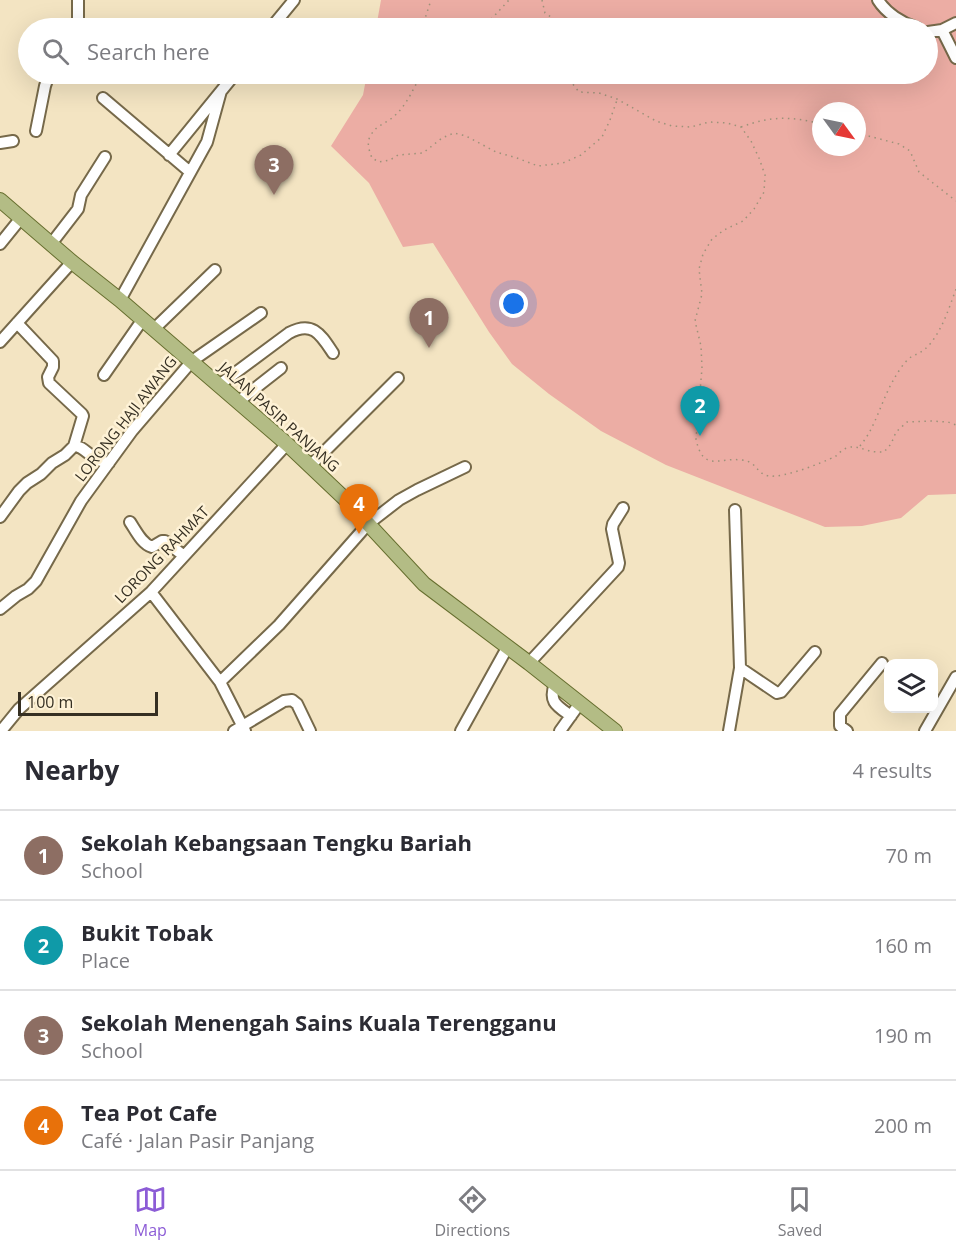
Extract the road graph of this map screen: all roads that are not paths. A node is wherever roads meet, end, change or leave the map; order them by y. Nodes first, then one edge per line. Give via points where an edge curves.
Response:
1 (78, 0) edge
2 (294, 0) edge
3 (878, 0) edge
4 (78, 18) edge
5 (279, 18) edge
6 (898, 18) edge
7 (956, 24) edge
8 (942, 30) junction
9 (938, 31) edge
10 (956, 58) edge
11 (46, 84) edge
12 (227, 84) edge
13 (221, 91) junction
14 (103, 98) dead end
15 (36, 131) dead end
16 (13, 141) dead end
17 (0, 143) edge
18 (169, 155) junction
19 (105, 157) dead end
20 (190, 172) junction
21 (0, 200) edge
22 (21, 218) junction
23 (0, 244) edge
24 (51, 244) junction
25 (72, 262) junction
26 (215, 270) dead end
27 (120, 300) junction
28 (261, 313) dead end
29 (17, 323) junction
30 (148, 324) junction
31 (0, 342) edge
32 (333, 353) dead end
33 (192, 361) junction
34 (281, 368) dead end
35 (104, 375) dead end
36 (398, 378) dead end
37 (219, 384) junction
38 (239, 401) junction
39 (287, 444) junction
40 (74, 446) junction
41 (109, 463) junction
42 (310, 466) junction
43 (465, 467) dead end
44 (623, 508) dead end
45 (735, 510) dead end
46 (0, 517) edge
47 (130, 522) dead end
48 (368, 524) junction
49 (184, 556) junction
50 (151, 592) junction
51 (1, 608) edge
52 (507, 648) junction
53 (815, 652) dead end
54 (529, 663) junction
55 (882, 663) dead end
56 (740, 668) junction
57 (956, 677) edge
58 (220, 682) junction
59 (555, 684) junction
60 (580, 703) junction
61 (571, 716) junction
62 (240, 729) edge
63 (463, 730) edge
64 (1, 731) edge
65 (310, 731) edge
66 (560, 731) edge
67 (615, 731) edge
68 (729, 731) edge
69 (848, 731) edge
70 (925, 731) edge

1 - 4 street
2 - 5 street
3 - 6 street
7 - 8 street
8 - 9 street
8 - 10 street
11 - 15 street
12 - 13 street
13 - 18 street
13 - 20 street via 207,142
14 - 18 street
16 - 17 street
18 - 20 street
19 - 24 street via 81,195 78,209
20 - 27 street
21 - 22 main road, JALAN PASIR PANJANG
22 - 23 street
22 - 24 main road, JALAN PASIR PANJANG
24 - 25 main road, JALAN PASIR PANJANG
25 - 27 main road, JALAN PASIR PANJANG
25 - 29 street
26 - 30 street
27 - 30 main road, JALAN PASIR PANJANG
28 - 33 street, LORONG HAJI AWANG
29 - 31 street
29 - 40 street via 53,361 50,383 83,416
30 - 33 main road, JALAN PASIR PANJANG
30 - 35 street
32 - 37 street via 321,335 298,328
33 - 37 main road, JALAN PASIR PANJANG
33 - 41 street, LORONG HAJI AWANG
34 - 38 street
36 - 42 street
37 - 38 main road, JALAN PASIR PANJANG
38 - 39 main road, JALAN PASIR PANJANG
39 - 42 main road, JALAN PASIR PANJANG
39 - 49 street, LORONG RAHMAT
40 - 41 street via 81,446
40 - 46 street via 27,483
41 - 51 street, LORONG HAJI AWANG via 81,501 36,581
42 - 48 main road, JALAN PASIR PANJANG
43 - 48 street via 399,500
44 - 54 street via 612,529 618,567
45 - 56 street
47 - 49 street via 148,546 165,541
48 - 52 main road, JALAN PASIR PANJANG via 424,584
48 - 58 street via 279,625
49 - 50 street, LORONG RAHMAT
50 - 58 street
50 - 64 street, LORONG RAHMAT via 19,709
52 - 54 main road, JALAN PASIR PANJANG
52 - 63 street
53 - 56 street via 777,693
54 - 59 main road, JALAN PASIR PANJANG
55 - 69 street via 840,714 840,726
56 - 68 street
57 - 70 street
58 - 62 street
59 - 60 main road, JALAN PASIR PANJANG
59 - 61 street via 552,701
60 - 61 street
60 - 67 main road, JALAN PASIR PANJANG
61 - 66 street
62 - 65 street via 284,700 292,700

